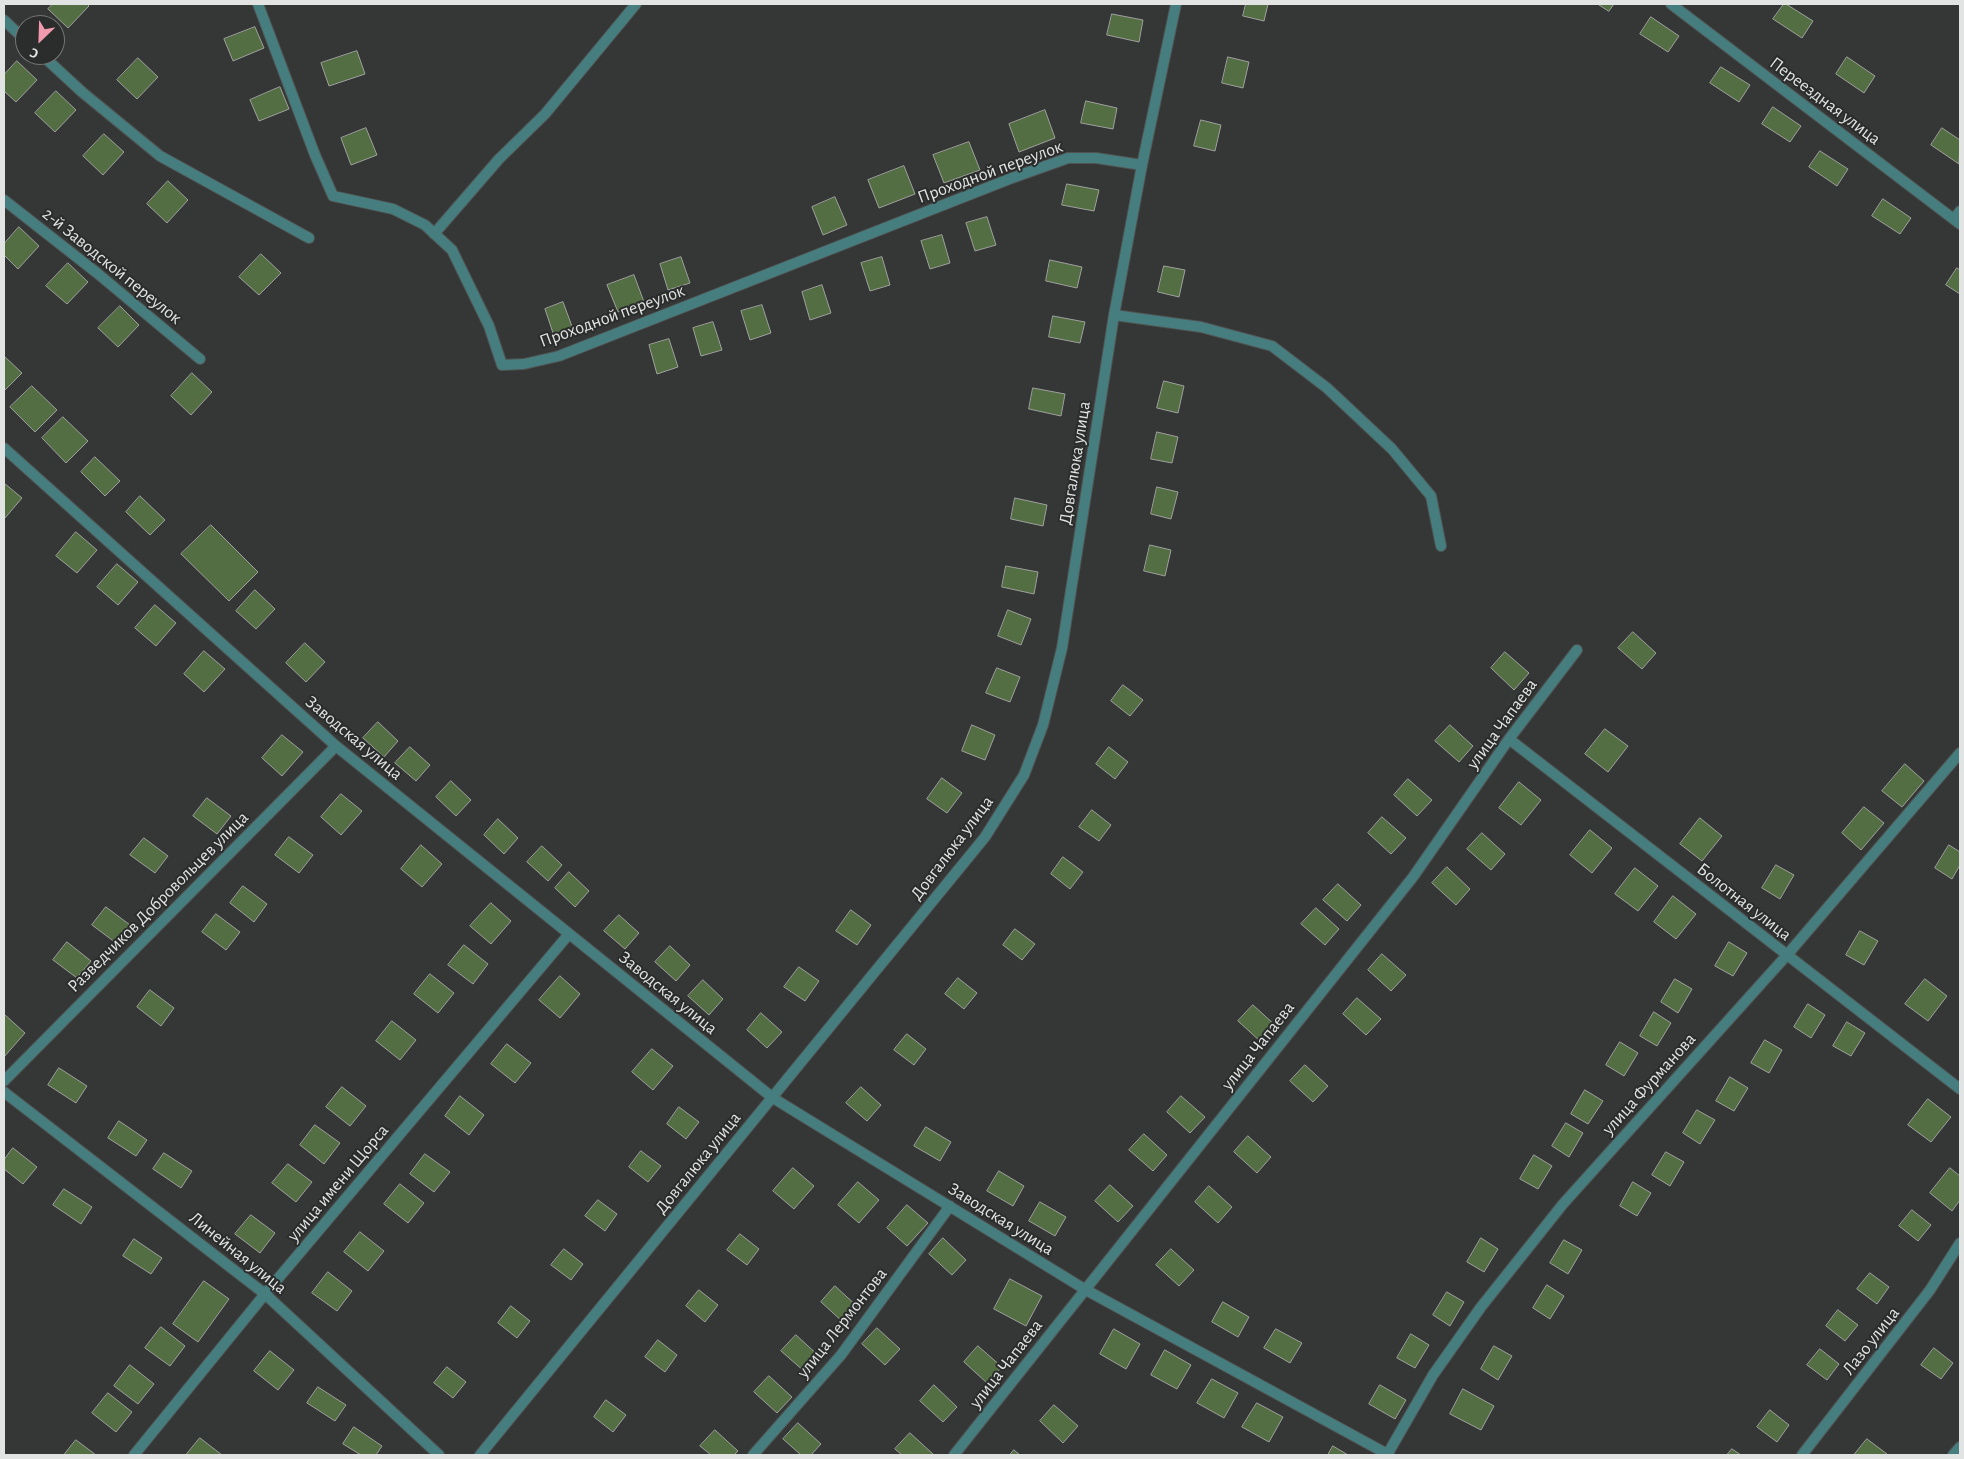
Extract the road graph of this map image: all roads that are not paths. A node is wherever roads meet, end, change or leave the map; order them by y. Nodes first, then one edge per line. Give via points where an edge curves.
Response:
1 (258, 4) edge
2 (636, 4) edge
3 (1176, 4) edge
4 (1671, 4) edge
5 (4, 20) edge
6 (15, 30) edge
7 (53, 65) edge
8 (1142, 165) junction
9 (4, 200) edge
10 (1958, 218) edge
11 (434, 234) junction
12 (309, 238) dead end
13 (1114, 315) junction
14 (200, 359) dead end
15 (4, 448) edge
16 (1441, 546) dead end
17 (1577, 650) dead end
18 (1508, 739) junction
19 (336, 746) junction
20 (1960, 753) edge
21 (569, 934) junction
22 (1787, 956) junction
23 (4, 1081) edge
24 (1960, 1089) edge
25 (4, 1092) edge
26 (773, 1098) junction
27 (950, 1206) junction
28 (1960, 1243) edge
29 (1086, 1290) junction
30 (266, 1294) junction
31 (1960, 1447) edge
32 (134, 1455) edge
33 (439, 1455) edge
34 (480, 1455) edge
35 (753, 1455) edge
36 (954, 1455) edge
37 (1388, 1455) edge
38 (1802, 1455) edge
39 (1954, 1455) edge

1 - 11 street, Проходной переулок via 314,155 333,196 393,209 425,225
2 - 11 street via 545,114 499,159
3 - 8 street, Довгалюка улица
4 - 10 street, Переездная улица
5 - 6 street
7 - 12 street via 160,156
8 - 11 street, Проходной переулок via 1096,158 1068,158 558,356 524,364 502,365 489,326 452,250
8 - 13 street, Довгалюка улица
9 - 14 street, 2-й Заводской переулок via 98,273
13 - 16 street via 1201,327 1272,346 1327,388 1392,449 1431,496
13 - 26 street, Довгалюка улица via 1062,648 1043,725 1024,775 985,837
15 - 19 street, Заводская улица
17 - 18 street, улица Чапаева
18 - 22 street, Болотная улица
18 - 29 street, улица Чапаева via 1413,877
19 - 21 street, Заводская улица
19 - 23 street, Разведчиков Добровольцев улица
20 - 22 street, улица Фурманова
21 - 26 street, Заводская улица
21 - 30 street, улица имени Щорса
22 - 24 street, Болотная улица
22 - 37 street, улица Фурманова via 1563,1204 1480,1307 1433,1375
25 - 30 street, Линейная улица
26 - 27 street, Заводская улица
26 - 34 street, Довгалюка улица
27 - 29 street, Заводская улица
27 - 35 street, улица Лермонтова via 840,1355
28 - 38 street, Лазо улица via 1930,1290
29 - 36 street, улица Чапаева
29 - 37 street, Заводская улица
30 - 32 street, улица имени Щорса
30 - 33 street, Линейная улица
31 - 39 street

